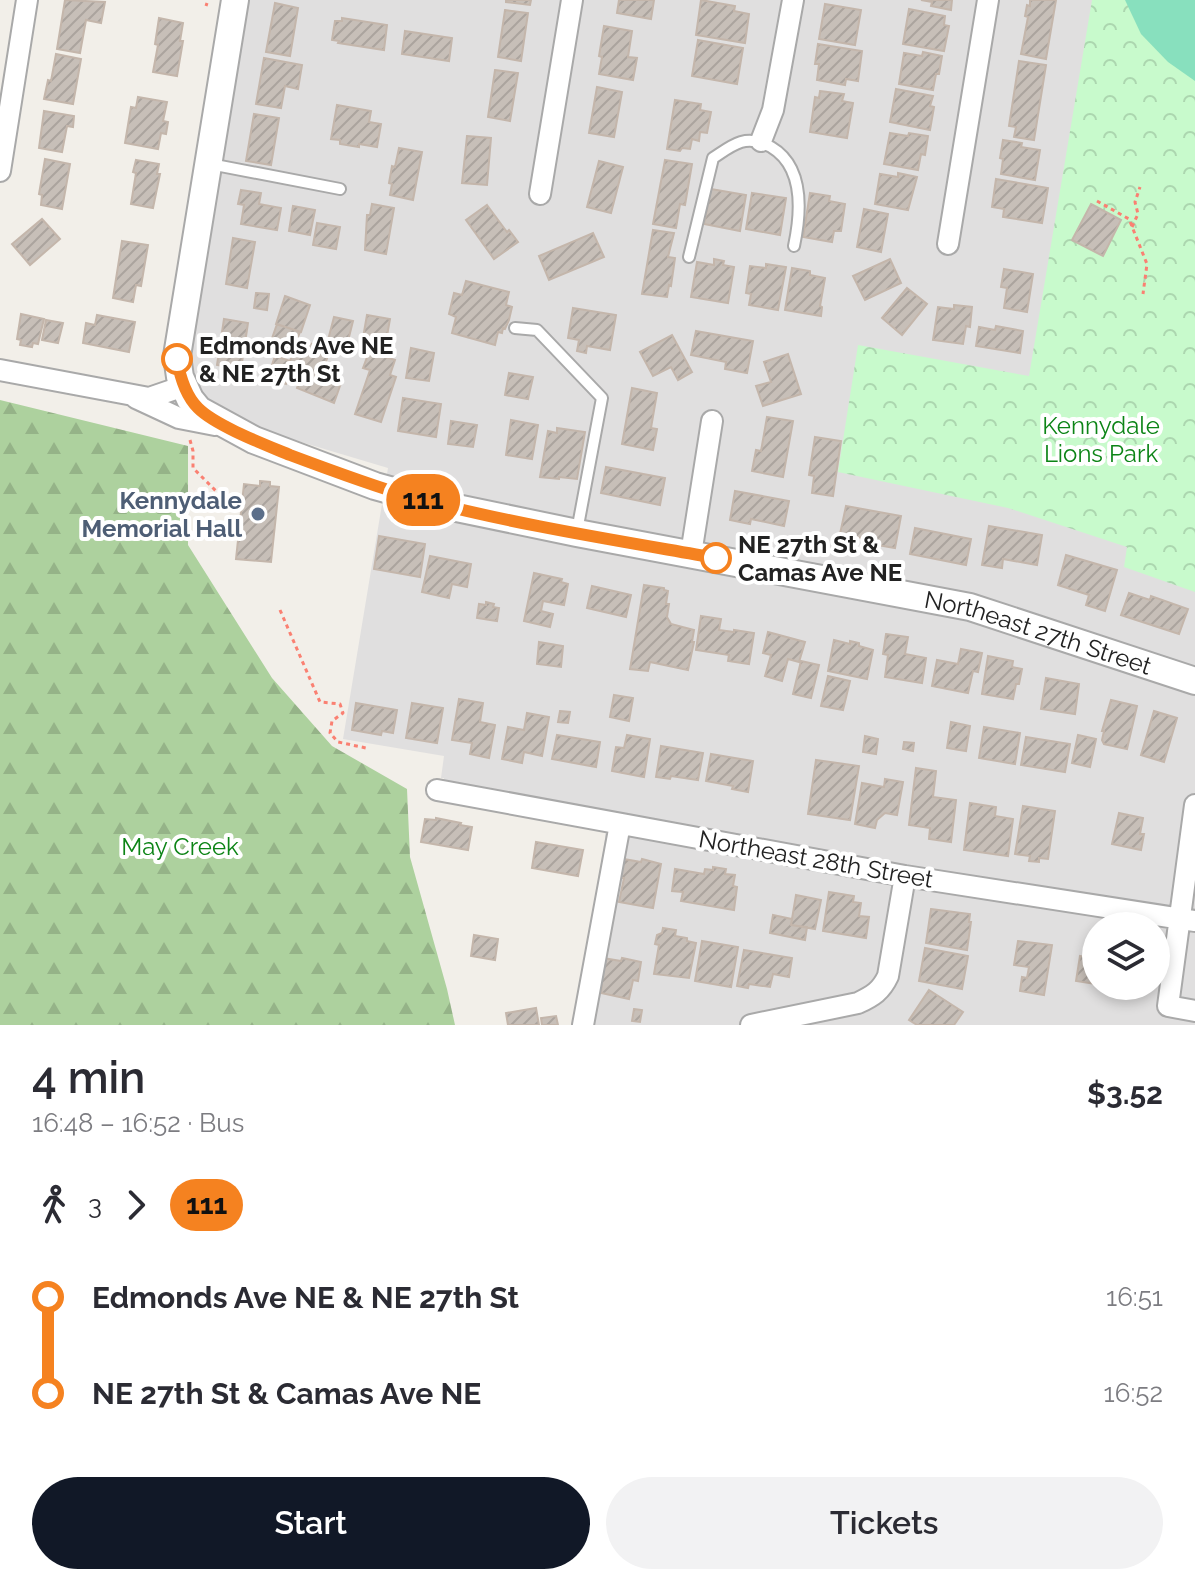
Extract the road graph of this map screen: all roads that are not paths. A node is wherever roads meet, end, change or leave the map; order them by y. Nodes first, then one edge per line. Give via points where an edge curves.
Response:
1 (27, 0) edge
2 (235, 0) edge
3 (572, 0) edge
4 (793, 0) edge
5 (988, 0) edge
6 (761, 141) junction
7 (208, 164) junction
8 (0, 171) edge
9 (340, 189) dead end
10 (540, 194) dead end
11 (948, 244) dead end
12 (794, 246) dead end
13 (689, 257) dead end
14 (515, 328) dead end
15 (0, 370) edge
16 (184, 386) junction
17 (129, 394) junction
18 (712, 421) dead end
19 (230, 428) junction
20 (577, 533) junction
21 (691, 554) junction
22 (1195, 681) edge
23 (437, 790) dead end
24 (1195, 805) edge
25 (620, 824) junction
26 (905, 876) junction
27 (1188, 920) edge
28 (1195, 1011) edge
29 (583, 1025) edge
30 (751, 1025) edge

1 - 8 street
2 - 7 street
3 - 10 street
4 - 6 street via 773,110
5 - 11 street
6 - 12 lane via 788,161 795,177 799,195
6 - 13 lane via 739,142 713,158
7 - 9 lane
7 - 16 street via 177,356
14 - 20 lane via 537,330 602,398
15 - 17 street, Northeast 27th Street
16 - 17 street, Northeast 27th Street via 149,398
16 - 19 street, Northeast 27th Street via 199,410
17 - 19 street, Northeast 27th Street via 179,418
18 - 21 street
19 - 20 street, Northeast 27th Street via 386,489
20 - 21 street, Northeast 27th Street
21 - 22 street, Northeast 27th Street via 970,607
23 - 25 street, Northeast 28th Street
24 - 27 street
25 - 26 street, Northeast 28th Street
25 - 29 street
26 - 27 street, Northeast 28th Street
26 - 30 street via 882,988 858,1003
27 - 28 street via 1168,1006

